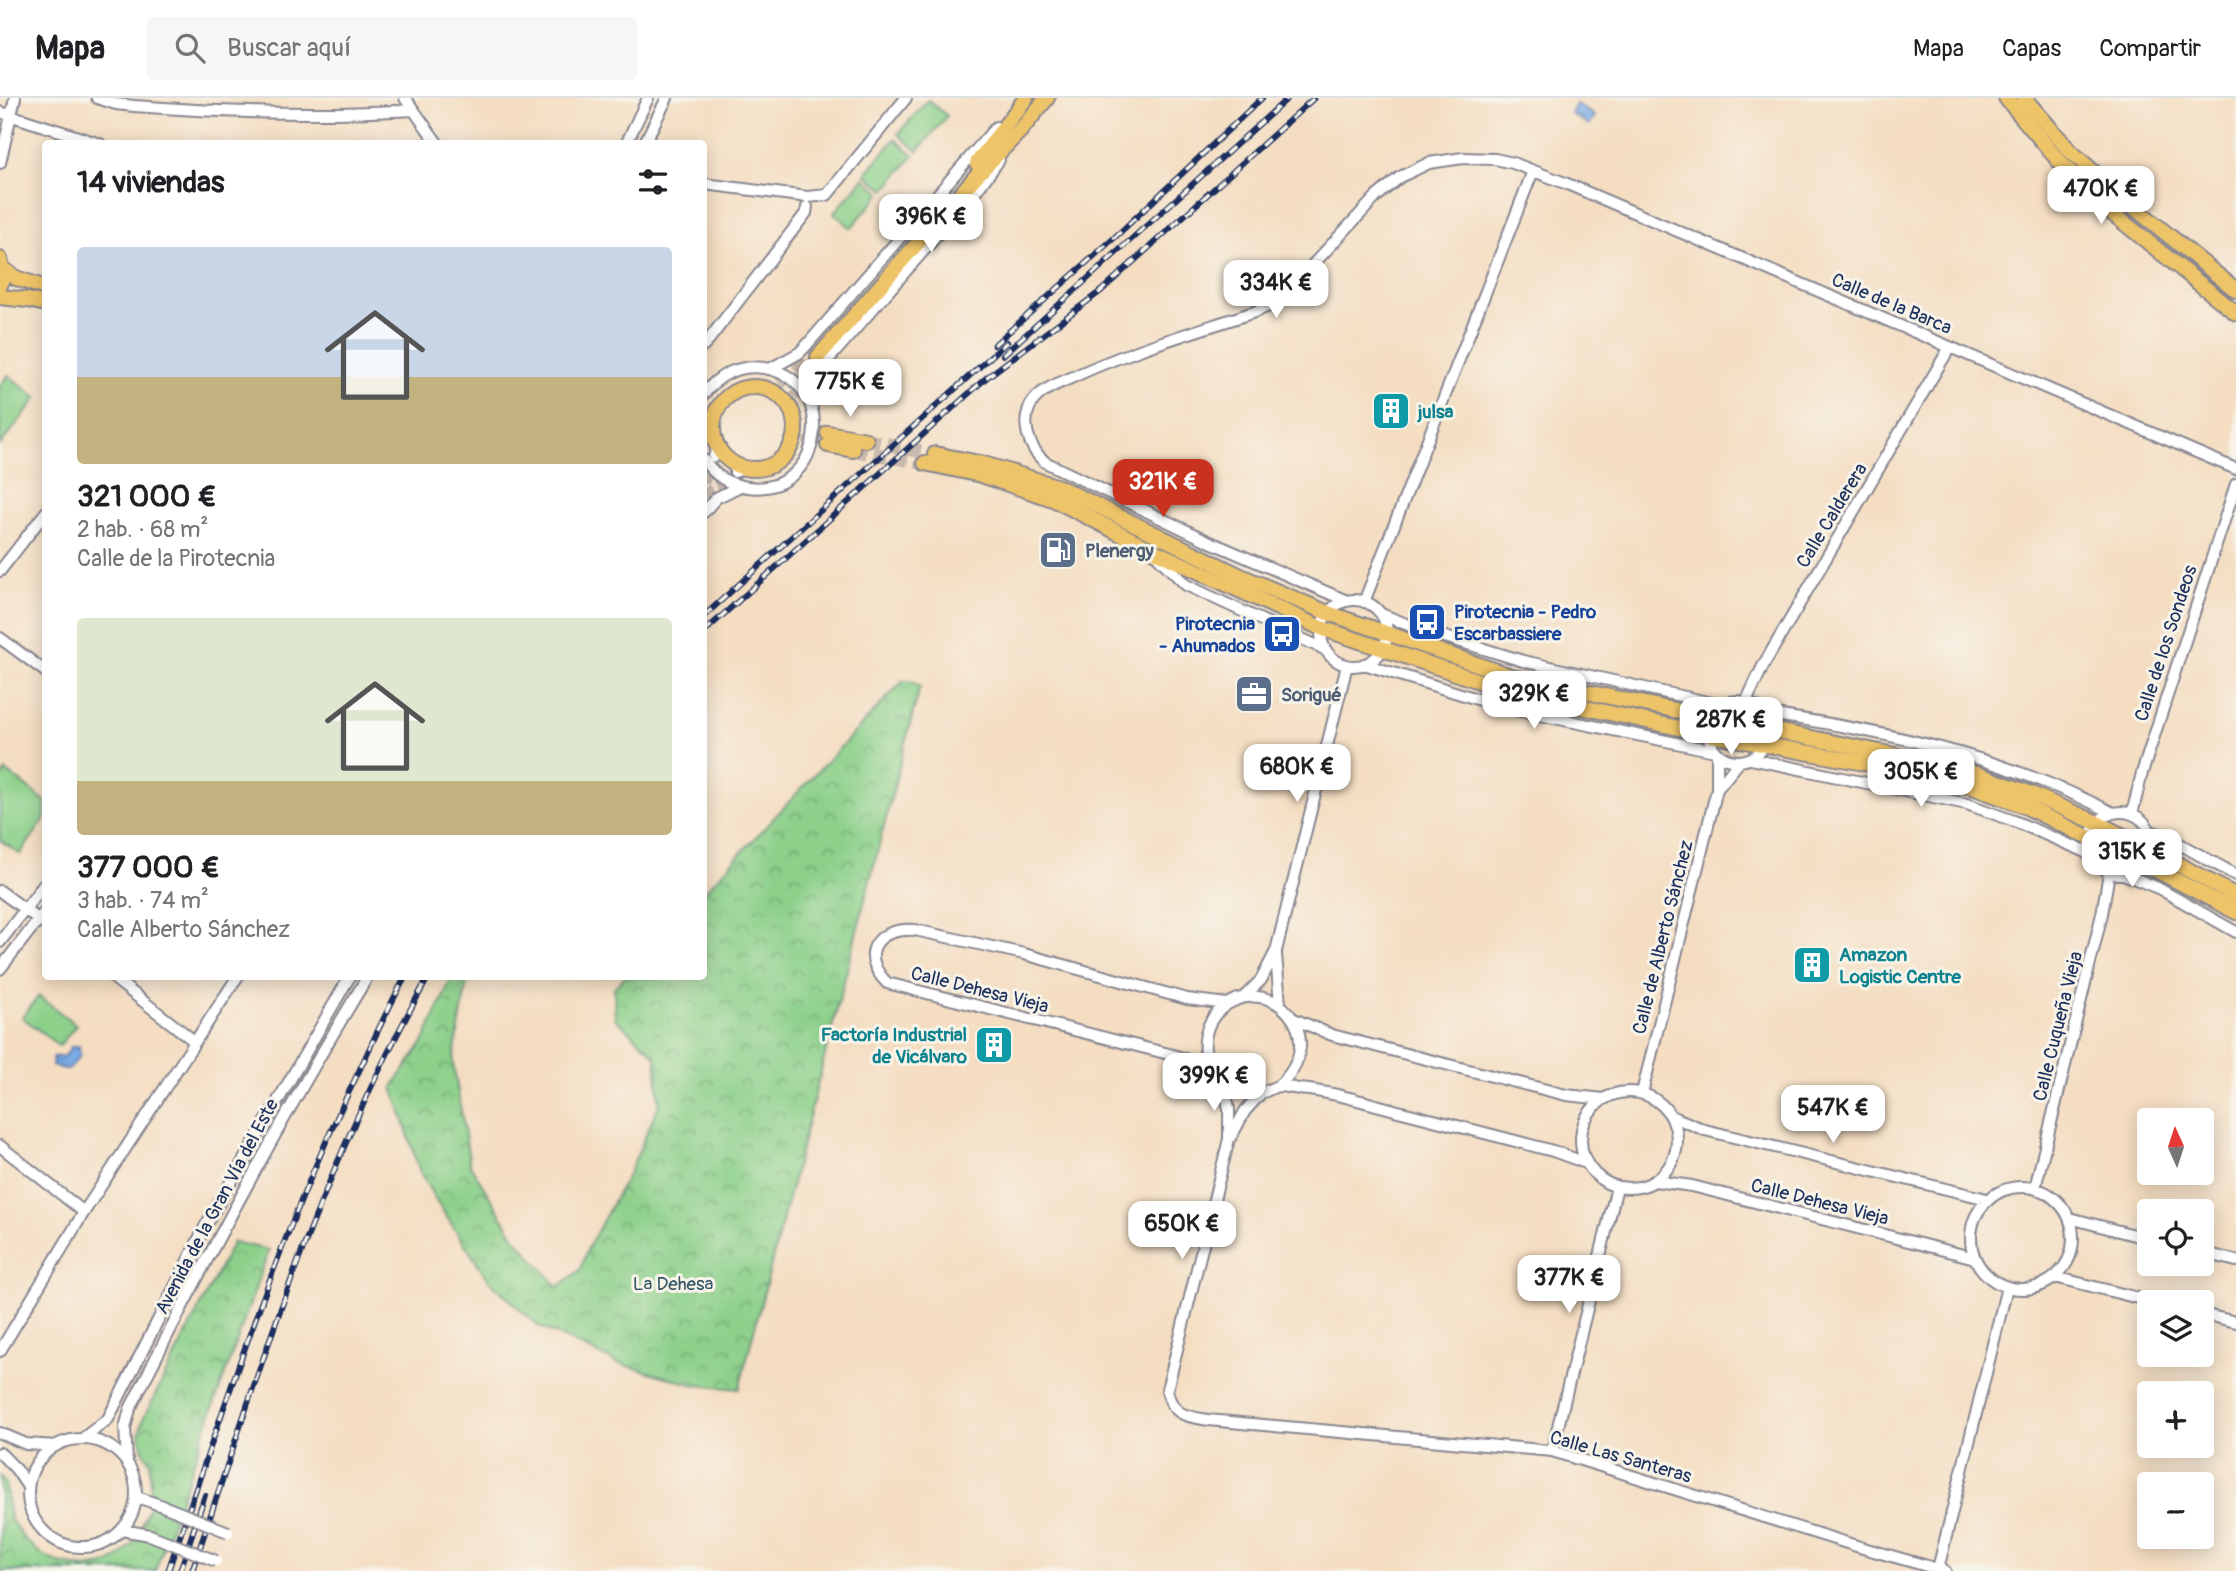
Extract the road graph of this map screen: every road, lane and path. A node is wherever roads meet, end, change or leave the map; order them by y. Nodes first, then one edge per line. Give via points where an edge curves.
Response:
1 (15, 98) edge
2 (97, 98) edge
3 (405, 98) edge
4 (648, 98) edge
5 (667, 98) edge
6 (906, 98) edge
7 (1047, 98) edge
8 (2006, 98) edge
9 (2024, 98) edge
10 (1024, 99) edge
11 (414, 110) junction
12 (6, 113) edge
13 (1020, 131) junction
14 (88, 140) edge
15 (435, 140) edge
16 (628, 140) edge
17 (646, 140) edge
18 (0, 163) edge
19 (1533, 171) junction
20 (707, 184) edge
21 (807, 207) dead end
22 (1, 264) edge
23 (0, 286) edge
24 (42, 287) edge
25 (2236, 290) edge
26 (0, 297) edge
27 (42, 303) edge
28 (2234, 309) edge
29 (707, 342) edge
30 (1950, 347) junction
31 (769, 369) junction
32 (707, 390) edge
33 (811, 405) junction
34 (866, 440) tunnel mouth
35 (711, 447) edge
36 (853, 450) tunnel mouth
37 (2236, 469) edge
38 (2236, 484) edge
39 (740, 486) junction
40 (707, 508) edge
41 (42, 517) edge
42 (1150, 549) junction
43 (0, 571) edge
44 (1347, 600) junction
45 (1364, 602) junction
46 (1328, 612) junction
47 (1381, 614) junction
48 (1321, 628) junction
49 (1387, 633) junction
50 (0, 638) edge
51 (1382, 649) junction
52 (1326, 650) junction
53 (1347, 664) junction
54 (1364, 664) junction
55 (42, 669) edge
56 (1746, 702) junction
57 (1721, 705) junction
58 (1762, 713) junction
59 (1711, 717) junction
60 (1768, 730) junction
61 (1707, 734) junction
62 (1765, 746) junction
63 (1716, 753) junction
64 (1751, 759) junction
65 (1739, 762) junction
66 (1717, 789) junction
67 (2113, 813) junction
68 (2132, 814) junction
69 (2097, 823) junction
70 (2150, 831) junction
71 (2090, 840) junction
72 (2152, 850) junction
73 (2094, 860) junction
74 (2145, 864) junction
75 (2109, 873) junction
76 (2126, 875) junction
77 (2236, 876) edge
78 (42, 887) edge
79 (0, 891) edge
80 (2236, 896) edge
81 (24, 909) junction
82 (2236, 912) edge
83 (42, 918) edge
84 (42, 919) edge
85 (2236, 932) edge
86 (0, 942) edge
87 (1276, 951) junction
88 (0, 969) edge
89 (116, 980) edge
90 (235, 980) edge
91 (348, 980) edge
92 (366, 980) edge
93 (1244, 998) junction
94 (1227, 1004) junction
95 (1280, 1005) junction
96 (1293, 1019) junction
97 (194, 1041) junction
98 (1220, 1080) junction
99 (1278, 1086) junction
100 (1262, 1093) junction
101 (1642, 1093) junction
102 (1604, 1099) junction
103 (1671, 1116) junction
104 (1229, 1139) junction
105 (0, 1146) edge
106 (1586, 1163) junction
107 (1655, 1181) junction
108 (1617, 1187) junction
109 (2035, 1188) junction
110 (1987, 1199) junction
111 (83, 1213) junction
112 (2070, 1218) junction
113 (2137, 1236) edge
114 (2214, 1255) edge
115 (1975, 1258) junction
116 (2236, 1261) edge
117 (2055, 1277) junction
118 (2007, 1287) junction
119 (2137, 1298) edge
120 (2214, 1317) edge
121 (2236, 1322) edge
122 (0, 1351) edge
123 (0, 1433) edge
124 (82, 1439) junction
125 (56, 1446) junction
126 (1552, 1451) junction
127 (0, 1453) edge
128 (127, 1462) junction
129 (28, 1487) junction
130 (137, 1497) junction
131 (122, 1531) junction
132 (228, 1532) dead end
133 (216, 1561) dead end
134 (1942, 1570) edge

1 - 12 street
2 - 11 street via 134,106 283,114
3 - 11 street
4 - 16 street
5 - 17 street
6 - 20 street via 827,195 808,197
7 - 13 main road
8 - 28 main road via 2059,161 2112,213
9 - 25 main road via 2070,151
10 - 13 main road via 975,166 817,355
10 - 31 street via 806,346
11 - 15 street
12 - 14 street
12 - 18 street
13 - 33 street via 980,186 824,365
19 - 30 street, Calle de la Barca
19 - 44 street, Calle de la Barca via 1496,159 1429,163 1400,177 1376,197 1278,302 1096,366 1034,400 1028,414 1029,442 1045,462 1229,551
19 - 45 street
21 - 29 street
22 - 23 main road
22 - 24 main road via 16,278
26 - 27 main road
30 - 37 street, Calle de la Barca
30 - 56 street, Calle Calderera via 1763,664
31 - 32 street via 735,370
31 - 33 street via 793,381
33 - 39 street via 814,435 798,469 768,486
34 - 36 main road via 828,439
35 - 35 main road via 713,408 740,389 773,386 797,426 781,458 770,466 739,470
35 - 39 street via 719,477
38 - 68 street, Calle de los Sondeos
39 - 40 street via 716,498
41 - 43 street
42 - 46 main road via 1053,499 930,459 984,464 1059,487 1232,572
42 - 48 main road
42 - 52 street via 1186,585
44 - 45 street, Calle de la Barca
44 - 46 street
45 - 47 street
46 - 48 street
46 - 49 main road
47 - 49 street
47 - 57 street via 1523,661
48 - 51 main road
48 - 52 street
49 - 51 street
49 - 59 main road via 1517,678
50 - 55 street
51 - 54 street
51 - 61 main road via 1512,692
52 - 53 street
53 - 54 street
53 - 87 street
54 - 63 street via 1506,708
56 - 57 street
56 - 58 street
57 - 59 street
58 - 60 street
58 - 67 street via 1895,736 1983,759
59 - 60 main road
59 - 61 street
60 - 62 street
60 - 69 main road via 1977,774
61 - 62 main road
61 - 63 street
62 - 64 street
62 - 71 main road via 1972,787 2022,805
63 - 65 street
63 - 66 street, Calle de Alberto Sánchez
64 - 65 street
64 - 73 street via 1967,804 2084,851
65 - 66 street, Calle de Alberto Sánchez
66 - 101 street, Calle de Alberto Sánchez
67 - 68 street
67 - 69 street
68 - 70 street
69 - 71 street
69 - 72 main road
70 - 72 street
70 - 77 street
71 - 73 street
71 - 74 main road
72 - 74 street
72 - 80 main road
73 - 75 street
74 - 76 street
74 - 82 main road
75 - 76 street
75 - 109 street, Calle Cuqueña Vieja
76 - 85 street
78 - 81 street
79 - 81 street
81 - 83 street
81 - 86 street
84 - 88 street
87 - 93 street via 1261,980
87 - 95 street
89 - 97 street
90 - 97 street
91 - 124 street, Avenida de la Gran Vía del Este via 205,1227 108,1419
92 - 128 street, Avenida de la Gran Vía del Este via 265,1152 130,1409 125,1428
93 - 94 street
93 - 95 street
94 - 98 street via 1210,1021 1204,1043 1209,1066
94 - 98 street, Calle Dehesa Vieja via 1187,999 1024,954 915,930 885,933 873,950 873,963 887,983 1173,1055 1194,1062
95 - 96 street
96 - 99 street via 1300,1033 1298,1063
96 - 102 street via 1332,1035 1413,1056 1566,1095
97 - 111 street
98 - 100 street via 1236,1091
98 - 104 street via 1229,1109
99 - 100 street
99 - 106 street via 1319,1091
100 - 104 street
101 - 102 street
101 - 103 street
102 - 106 street via 1583,1127
103 - 107 street via 1676,1152
103 - 110 street via 1705,1130
104 - 126 street, Calle Las Santeras via 1167,1390 1175,1410 1208,1420
105 - 111 street
106 - 108 street via 1594,1174
107 - 108 street
107 - 115 street, Calle Dehesa Vieja via 1692,1186
108 - 126 street
109 - 110 street via 2018,1186
109 - 112 street via 2050,1194
110 - 115 street via 1972,1227
111 - 122 street
112 - 113 street
112 - 117 street via 2072,1250
114 - 116 street
115 - 118 street via 1994,1281
117 - 118 street via 2040,1286
117 - 119 street
118 - 134 street
120 - 121 street
123 - 125 street via 26,1444
124 - 125 street
124 - 128 street via 105,1444
125 - 129 street via 37,1463
126 - 134 street, Calle Las Santeras
127 - 129 street
128 - 130 street
129 - 131 street via 33,1517 55,1540 85,1548 105,1543
130 - 131 street
130 - 132 street, bridge
131 - 133 street, bridge via 150,1535

